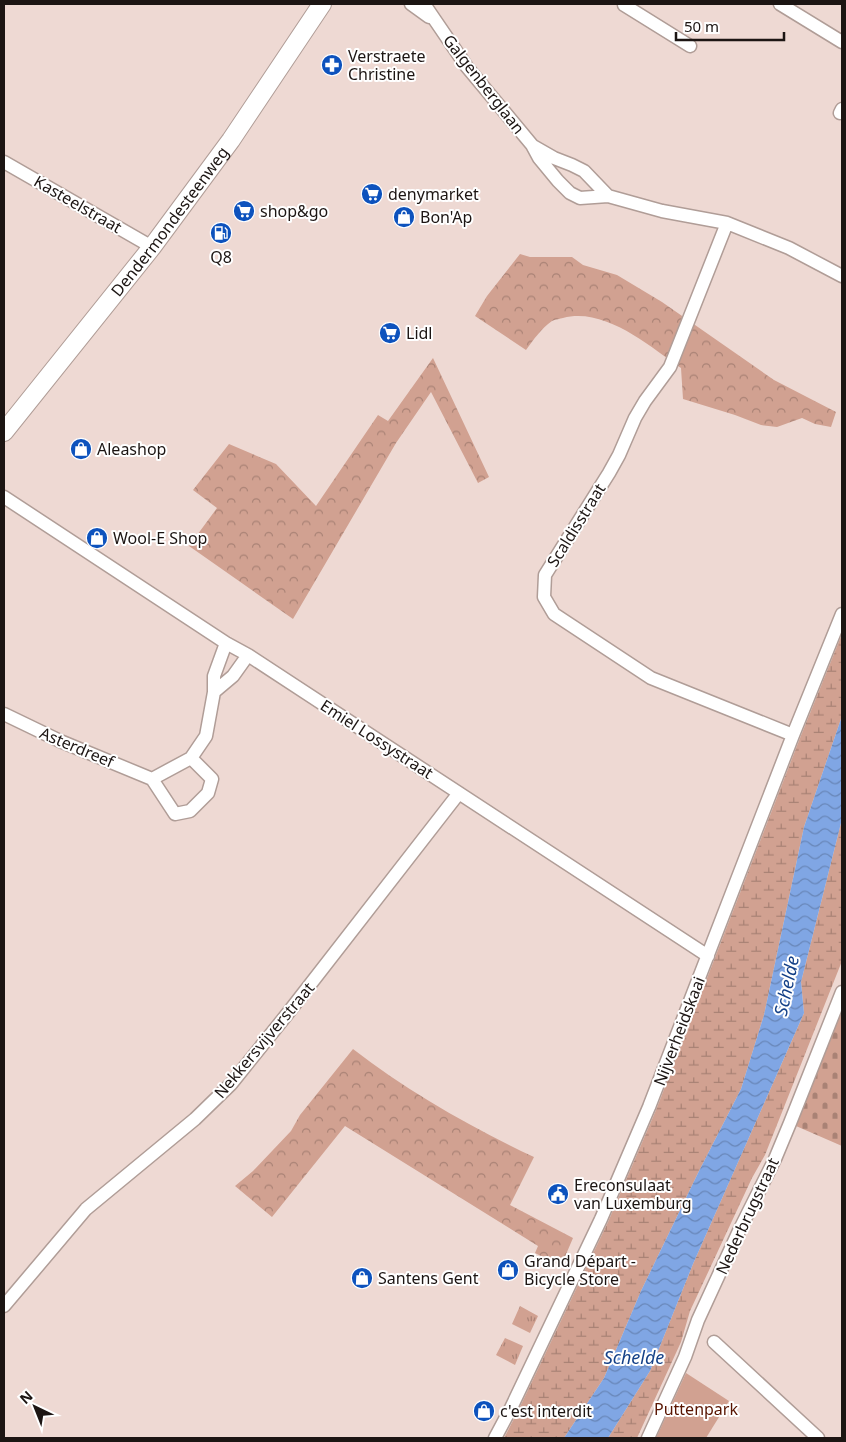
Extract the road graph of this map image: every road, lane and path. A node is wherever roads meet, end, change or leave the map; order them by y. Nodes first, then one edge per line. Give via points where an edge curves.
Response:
1 (322, 4) edge
2 (411, 4) edge
3 (424, 4) edge
4 (624, 4) edge
5 (780, 4) edge
6 (437, 23) junction
7 (842, 42) edge
8 (690, 46) dead end
9 (532, 145) junction
10 (4, 162) edge
11 (608, 196) junction
12 (727, 223) junction
13 (152, 247) junction
14 (842, 276) edge
15 (4, 432) edge
16 (4, 497) edge
17 (842, 614) edge
18 (226, 643) junction
19 (248, 655) junction
20 (214, 692) junction
21 (4, 714) edge
22 (793, 735) junction
23 (191, 758) junction
24 (152, 779) junction
25 (459, 793) junction
26 (708, 956) junction
27 (842, 992) edge
28 (4, 1306) edge
29 (714, 1342) dead end
30 (495, 1438) edge
31 (648, 1438) edge
32 (818, 1438) edge

1 - 13 main road, Dendermondesteenweg via 231,140
2 - 6 street, Galgenberglaan
3 - 6 street, Galgenberglaan
4 - 8 street
5 - 7 street
6 - 9 street, Galgenberglaan via 467,67
9 - 11 street, Galgenberglaan via 584,171
9 - 11 street, Galgenberglaan via 570,194 580,198
10 - 13 street, Kasteelstraat
11 - 12 street via 662,211
12 - 14 street via 788,248
12 - 22 street, Scaldisstraat via 670,367 645,401 619,456 545,575 544,597 554,614 651,678
13 - 15 main road, Dendermondesteenweg
16 - 18 street, Emiel Lossystraat
17 - 22 street, Nijverheidskaai
18 - 19 street, Emiel Lossystraat
18 - 20 street via 214,676
19 - 20 street via 233,676
19 - 25 street, Emiel Lossystraat
20 - 23 street via 206,736
21 - 24 street, Asterdreef
22 - 26 street, Nijverheidskaai
23 - 24 street
23 - 24 street via 212,779 208,793 190,811 175,814
25 - 26 street, Emiel Lossystraat
25 - 28 street, Nekkersvijverstraat via 231,1084 195,1119 86,1209
26 - 30 street, Nijverheidskaai via 650,1107 601,1219
27 - 31 street, Nederbrugstraat via 786,1132 698,1320
29 - 32 street

